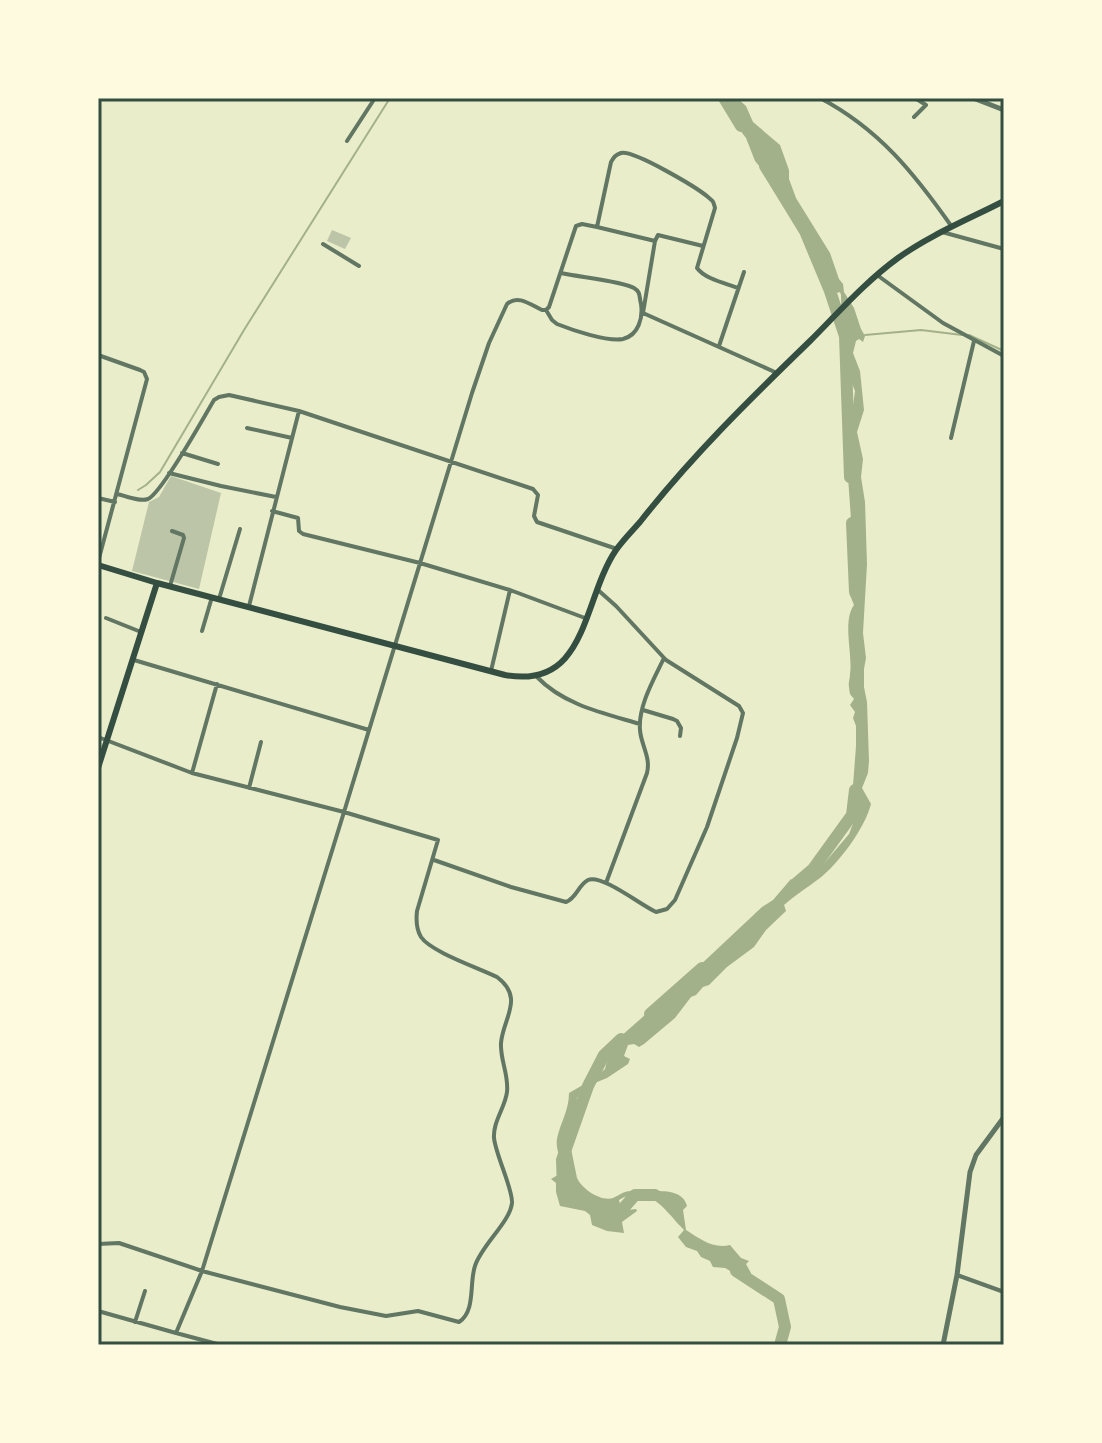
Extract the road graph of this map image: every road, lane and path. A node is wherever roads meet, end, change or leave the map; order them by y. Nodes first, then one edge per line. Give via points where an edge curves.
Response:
1 (375, 98) edge
2 (820, 98) edge
3 (915, 98) edge
4 (973, 98) edge
5 (1004, 110) edge
6 (914, 117) dead end
7 (347, 141) dead end
8 (1004, 201) edge
9 (597, 227) junction
10 (952, 227) junction
11 (942, 232) junction
12 (655, 241) junction
13 (323, 244) dead end
14 (703, 246) junction
15 (1004, 249) edge
16 (359, 266) dead end
17 (744, 272) dead end
18 (561, 273) junction
19 (874, 278) junction
20 (738, 288) junction
21 (546, 310) junction
22 (643, 313) junction
23 (972, 340) junction
24 (719, 346) junction
25 (98, 355) edge
26 (1004, 356) edge
27 (777, 373) junction
28 (299, 411) junction
29 (247, 428) dead end
30 (292, 438) junction
31 (951, 438) dead end
32 (182, 453) junction
33 (452, 462) junction
34 (218, 464) dead end
35 (169, 473) junction
36 (117, 494) junction
37 (276, 497) junction
38 (98, 498) edge
39 (115, 502) junction
40 (272, 511) junction
41 (240, 529) dead end
42 (172, 531) dead end
43 (617, 549) junction
44 (420, 563) junction
45 (98, 564) edge
46 (157, 583) junction
47 (170, 586) junction
48 (596, 588) junction
49 (510, 590) junction
50 (216, 598) junction
51 (249, 606) junction
52 (106, 618) dead end
53 (585, 618) junction
54 (202, 631) dead end
55 (142, 633) junction
56 (395, 646) junction
57 (664, 658) junction
58 (133, 660) junction
59 (491, 671) junction
60 (537, 677) junction
61 (217, 684) junction
62 (643, 710) junction
63 (640, 724) junction
64 (369, 730) junction
65 (680, 736) dead end
66 (98, 737) edge
67 (107, 740) junction
68 (261, 742) dead end
69 (98, 768) edge
70 (192, 773) junction
71 (249, 788) junction
72 (344, 812) junction
73 (433, 860) junction
74 (606, 883) junction
75 (1004, 1117) edge
76 (98, 1244) edge
77 (202, 1271) junction
78 (957, 1275) junction
79 (145, 1291) dead end
80 (1004, 1292) edge
81 (98, 1311) edge
82 (135, 1322) junction
83 (176, 1333) junction
84 (221, 1345) edge
85 (943, 1345) edge

1 - 7 street
2 - 10 street via 884,142
3 - 6 street via 926,105
4 - 5 street
8 - 10 main road
9 - 12 street
9 - 14 street via 611,162 623,153 635,155 711,199 715,208
9 - 18 street via 576,226
10 - 11 main road
11 - 15 street
11 - 19 main road
12 - 14 street via 658,235
12 - 22 street
13 - 16 street
14 - 20 street via 698,271
17 - 20 street
18 - 21 street
18 - 22 street via 635,288
19 - 23 street
19 - 27 main road
20 - 24 street
21 - 22 street via 557,324 619,339 632,334
21 - 33 street via 518,299 507,304 489,343
22 - 24 street
23 - 26 street
23 - 31 street
24 - 27 street
25 - 36 street via 146,376
27 - 43 main road via 666,488
28 - 30 street
28 - 32 street via 219,397
28 - 33 street
29 - 30 street
30 - 37 street
32 - 34 street
32 - 35 street
33 - 43 street via 533,489 538,495 537,522
33 - 44 street
35 - 36 street via 149,498
35 - 37 street
36 - 39 street
37 - 40 street
38 - 39 street
39 - 45 street
40 - 44 street via 298,518 303,534
40 - 51 street
41 - 50 street
42 - 47 street via 184,538
43 - 48 main road
44 - 49 street
44 - 56 street
45 - 46 main road
46 - 47 main road
46 - 55 main road
47 - 50 main road
48 - 53 main road
48 - 57 street
49 - 53 street
49 - 59 street
50 - 51 main road
50 - 54 street
51 - 56 main road
52 - 55 street
53 - 60 main road via 567,658
55 - 58 main road
56 - 59 main road
56 - 64 street
57 - 62 street
57 - 74 street via 739,706 742,723 707,827 675,900 656,912
58 - 61 street
58 - 67 main road
59 - 60 main road
60 - 63 street via 561,697
61 - 64 street
61 - 70 street
62 - 63 street
62 - 65 street via 677,721
63 - 74 street via 649,767
64 - 72 street
66 - 67 street
67 - 69 main road
67 - 70 street
68 - 71 street
70 - 71 street
71 - 72 street
72 - 73 street via 437,840
72 - 77 street
73 - 74 street via 566,902 588,880
73 - 77 street via 417,911 420,934 443,952 497,977 511,995 501,1039 507,1092 494,1138 512,1202 476,1262 466,1316 459,1322 418,1311 386,1316
75 - 78 street via 970,1172
76 - 77 street via 119,1243
77 - 83 street
78 - 80 street
78 - 85 street
79 - 82 street
81 - 82 street
82 - 83 street
83 - 84 street

